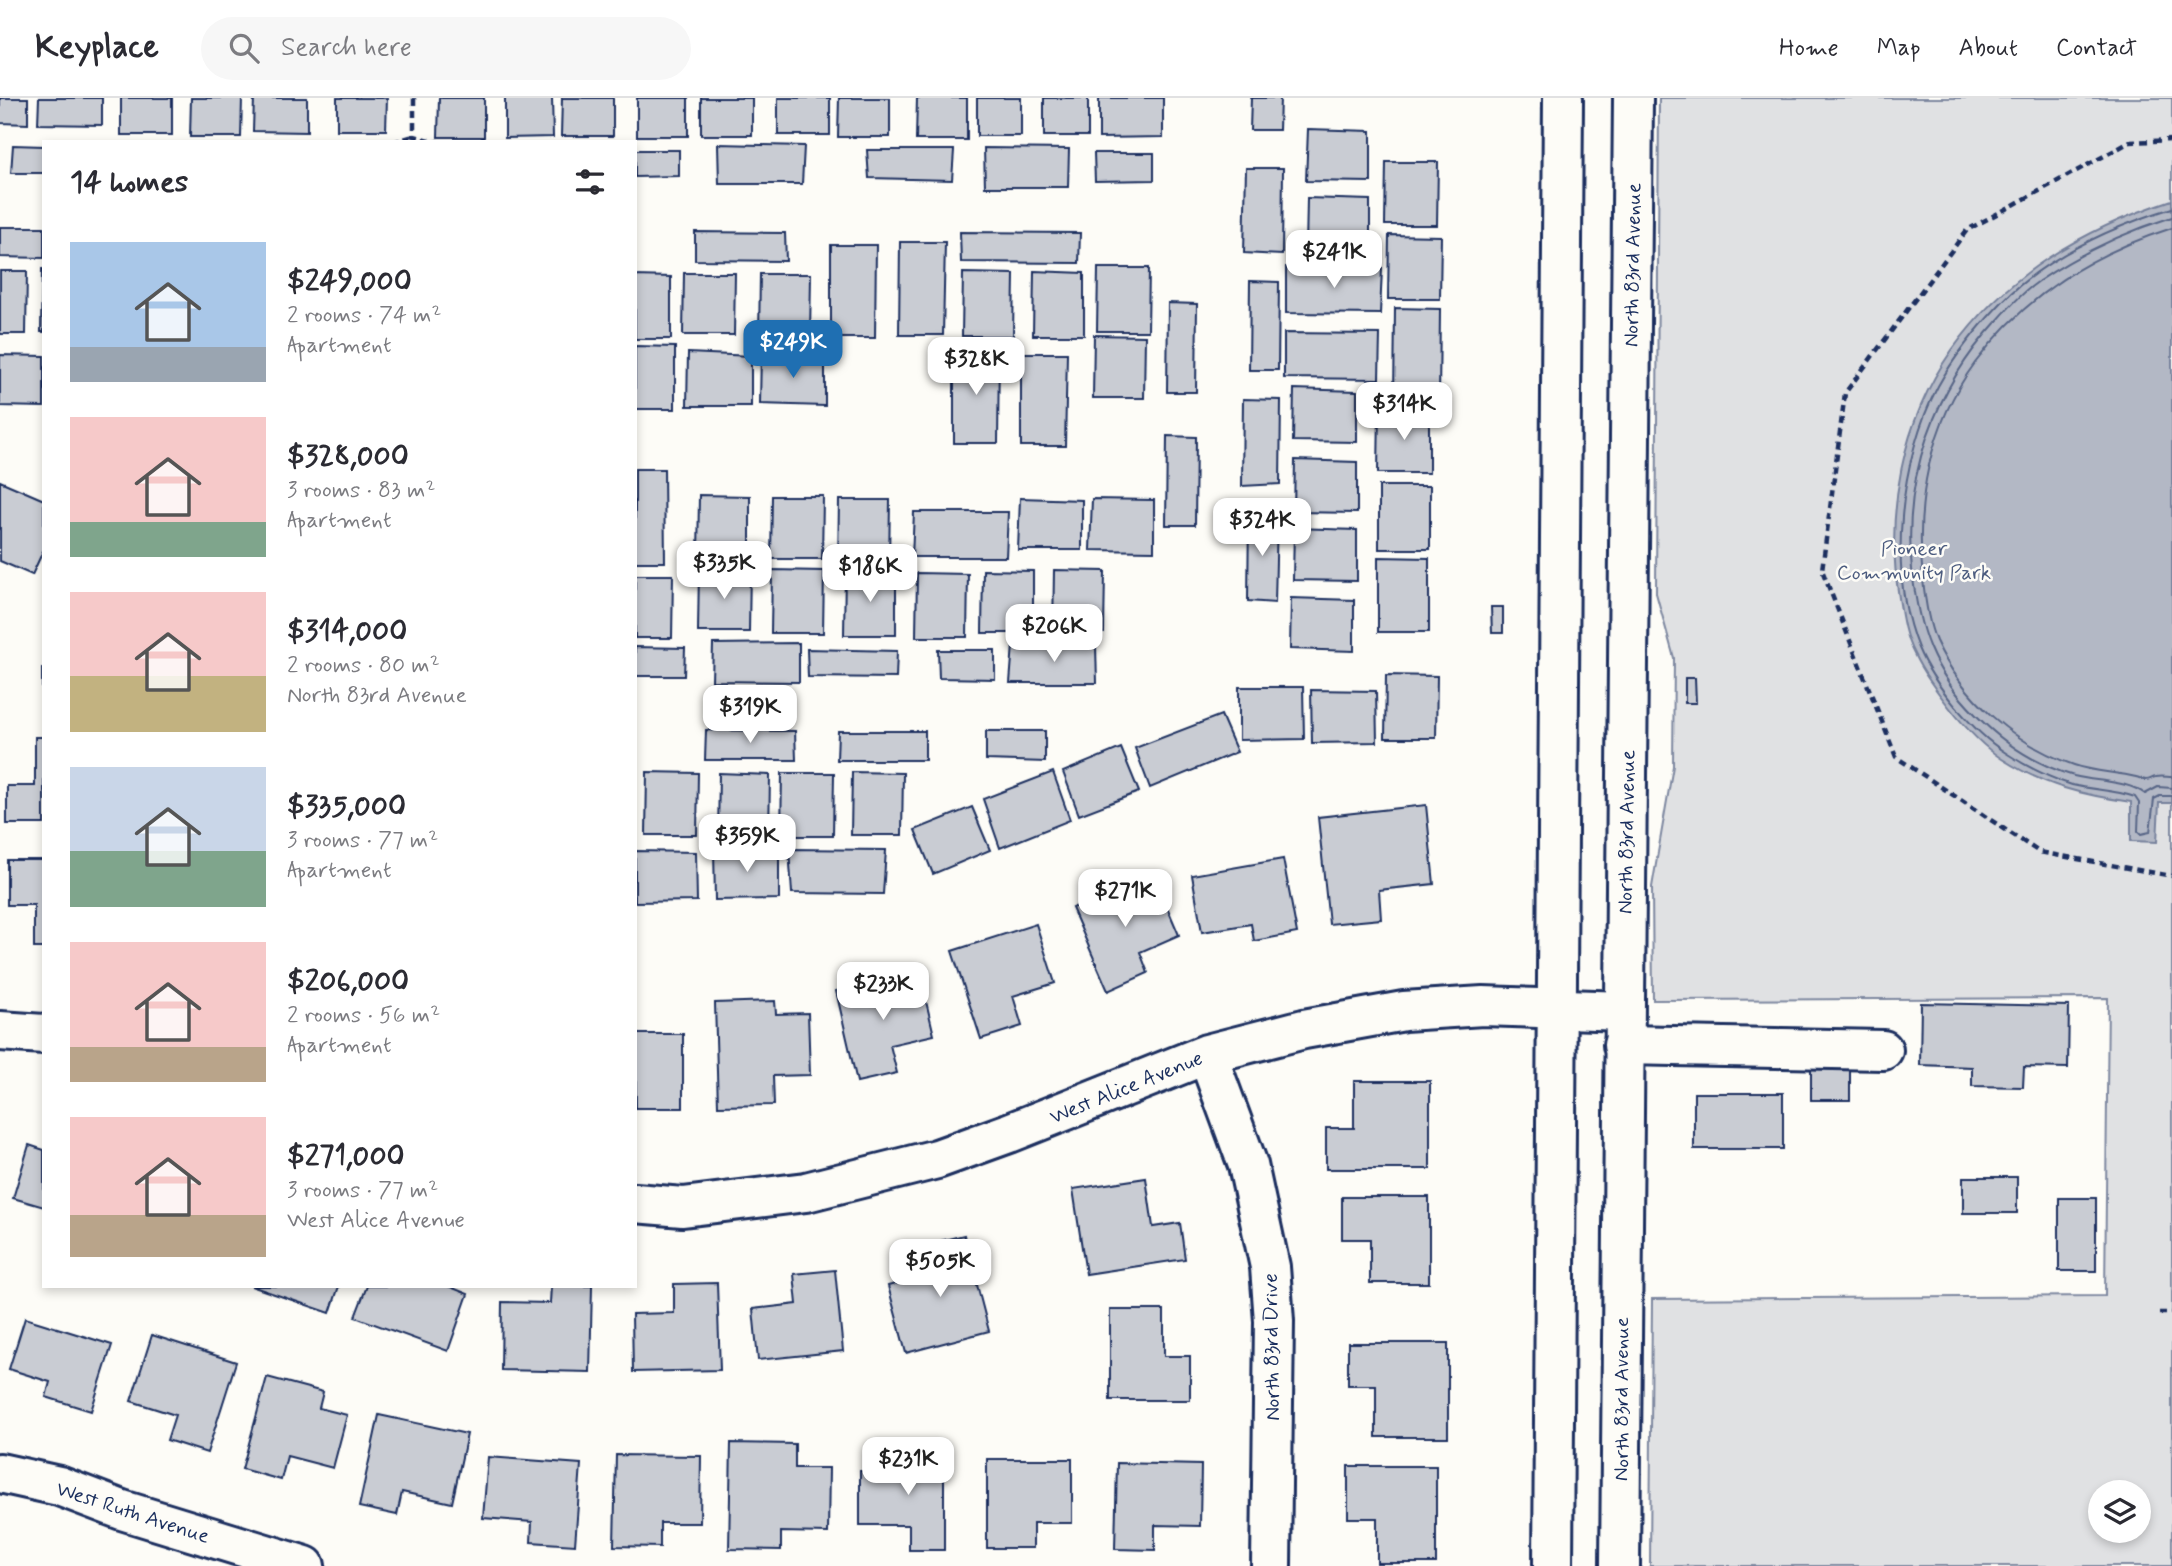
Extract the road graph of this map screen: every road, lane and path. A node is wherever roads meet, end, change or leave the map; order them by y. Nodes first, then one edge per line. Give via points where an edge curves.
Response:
1 (414, 98) edge
2 (1563, 98) edge
3 (1633, 98) edge
4 (414, 135) junction
5 (399, 140) edge
6 (431, 140) edge
7 (2172, 140) edge
8 (2172, 876) edge
9 (1558, 1010) junction
10 (1624, 1028) junction
11 (0, 1031) edge
12 (42, 1034) edge
13 (1883, 1050) dead end
14 (1207, 1054) junction
15 (637, 1203) edge
16 (2159, 1313) dead end
17 (2172, 1313) edge
18 (0, 1473) edge
19 (305, 1566) edge
20 (1270, 1566) edge
21 (1553, 1566) edge
22 (1620, 1566) edge

1 - 4 path
2 - 9 main road
3 - 10 main road, North 83rd Avenue
4 - 5 path
4 - 6 path
7 - 8 path via 2130,142 1967,230 1845,393 1822,570 1896,757 2039,852
9 - 10 main road, West Alice Avenue
9 - 14 main road, West Alice Avenue via 1483,1006 1404,1011 1304,1029
9 - 21 main road
10 - 13 main road, West Alice Avenue
10 - 22 main road, North 83rd Avenue
11 - 12 main road
14 - 15 main road, West Alice Avenue via 937,1159 806,1192 684,1207
14 - 20 main road, North 83rd Drive via 1248,1165 1270,1266 1274,1321
16 - 17 path
18 - 19 main road, West Ruth Avenue via 59,1486

